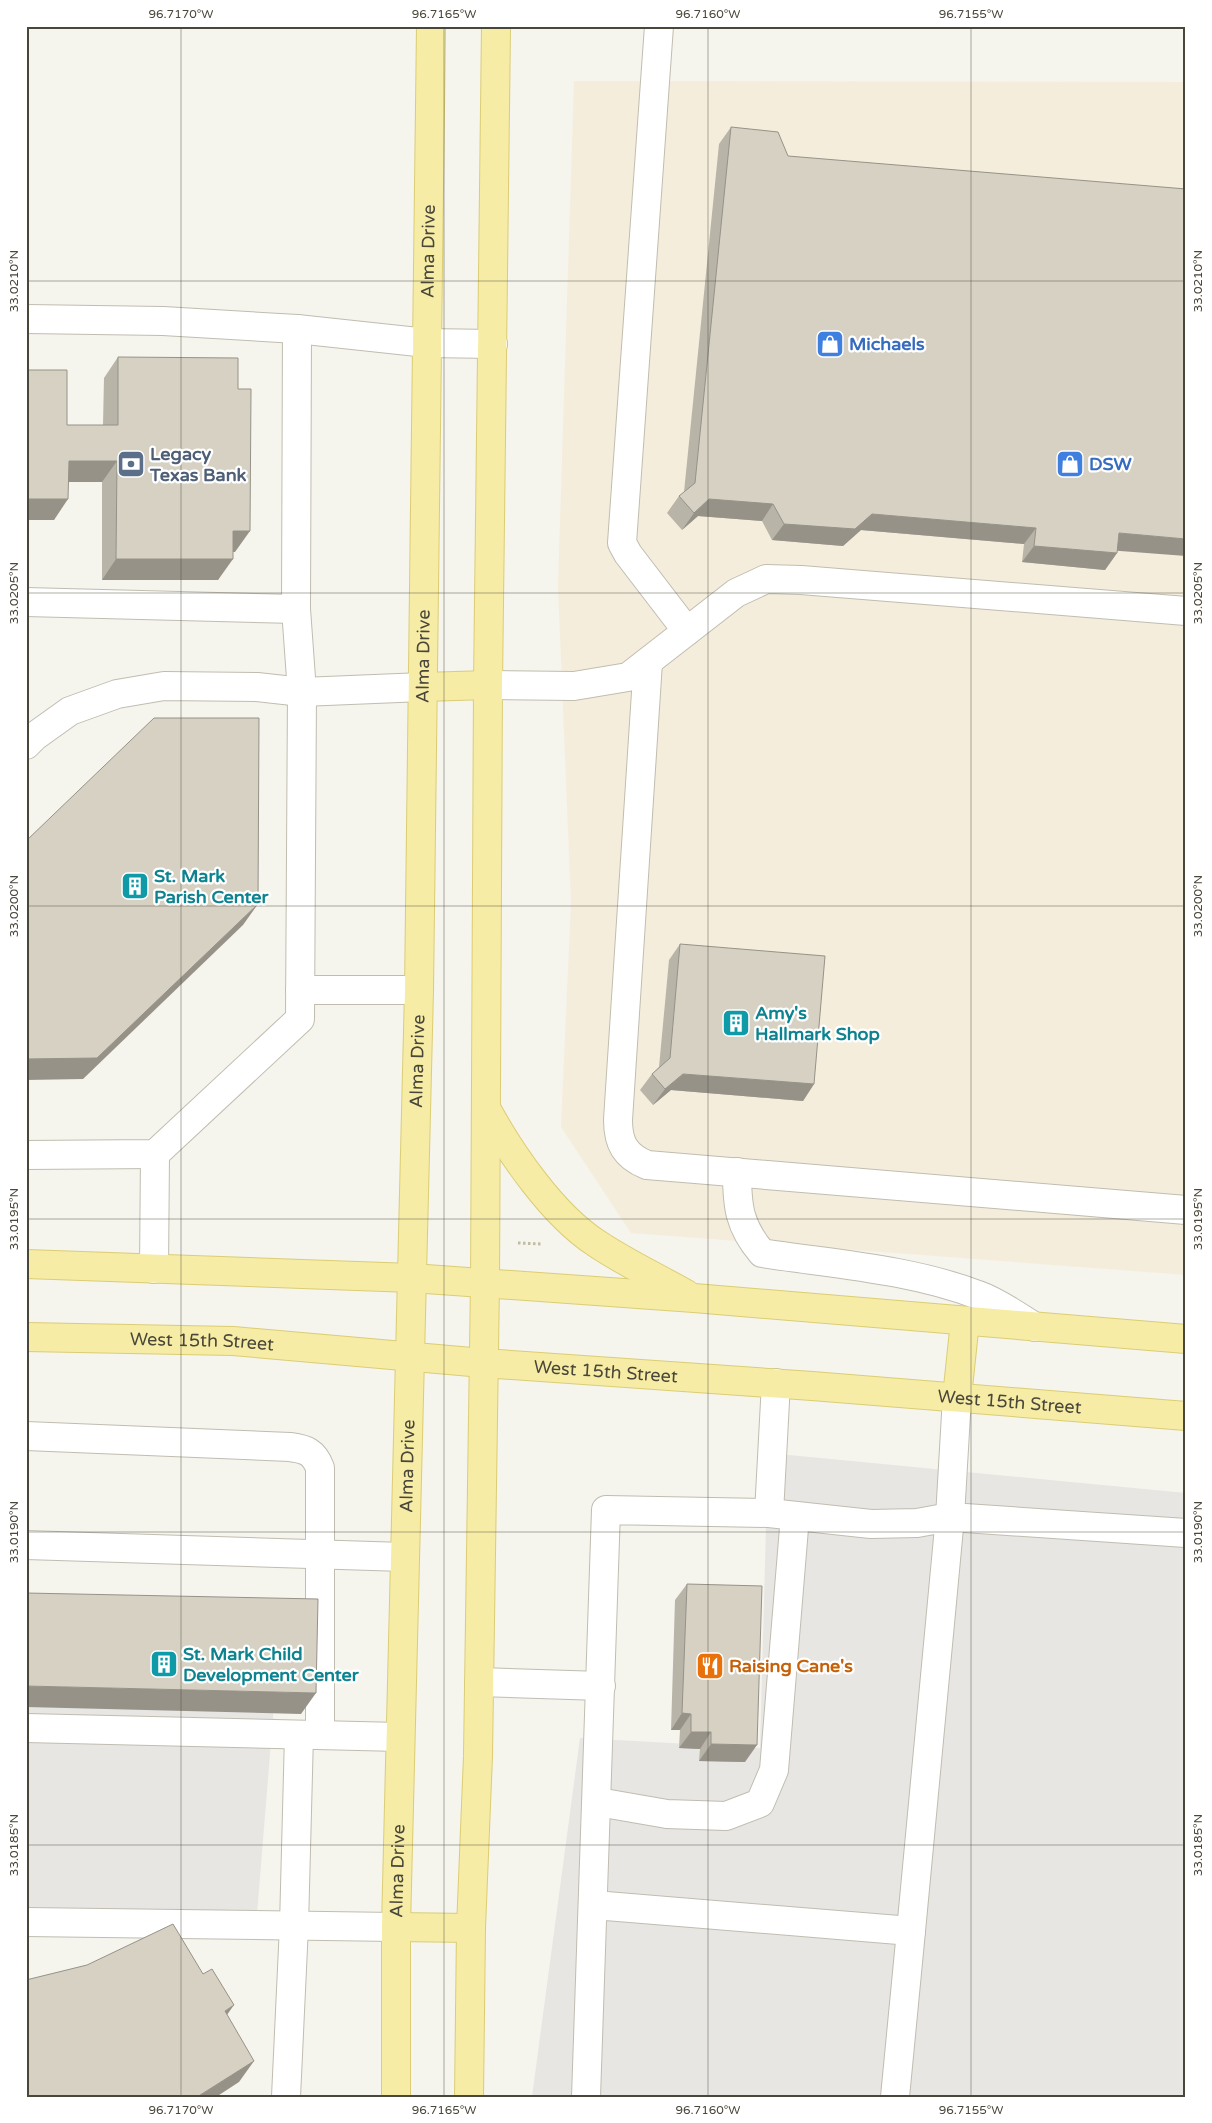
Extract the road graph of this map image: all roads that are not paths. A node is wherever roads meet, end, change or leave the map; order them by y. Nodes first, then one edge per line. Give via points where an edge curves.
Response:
1 (431, 26) edge
2 (496, 26) edge
3 (659, 26) edge
4 (26, 319) edge
5 (297, 329) junction
6 (427, 343) junction
7 (493, 344) junction
8 (26, 602) edge
9 (296, 608) junction
10 (1186, 612) edge
11 (687, 631) junction
12 (648, 662) junction
13 (488, 686) junction
14 (423, 687) junction
15 (302, 692) junction
16 (26, 745) edge
17 (300, 990) junction
18 (419, 990) junction
19 (487, 1110) junction
20 (155, 1154) junction
21 (26, 1155) edge
22 (737, 1172) junction
23 (1186, 1210) edge
24 (26, 1264) edge
25 (154, 1269) junction
26 (412, 1278) junction
27 (485, 1283) junction
28 (694, 1298) junction
29 (964, 1321) junction
30 (1035, 1327) junction
31 (26, 1337) edge
32 (1186, 1339) edge
33 (410, 1356) junction
34 (483, 1363) junction
35 (776, 1383) junction
36 (957, 1397) junction
37 (1186, 1416) edge
38 (26, 1436) edge
39 (782, 1515) junction
40 (950, 1517) junction
41 (1186, 1534) edge
42 (26, 1545) edge
43 (320, 1554) junction
44 (404, 1557) junction
45 (479, 1682) junction
46 (601, 1686) junction
47 (26, 1728) edge
48 (309, 1735) junction
49 (400, 1737) junction
50 (598, 1802) junction
51 (594, 1905) junction
52 (26, 1922) edge
53 (294, 1926) junction
54 (396, 1927) junction
55 (470, 1928) junction
56 (911, 1931) junction
57 (286, 2097) edge
58 (396, 2097) edge
59 (469, 2097) edge
60 (586, 2097) edge
61 (895, 2097) edge

1 - 6 main road, Alma Drive
2 - 7 main road
3 - 11 lane via 622,544
4 - 5 lane via 163,321
5 - 6 lane
5 - 9 lane
6 - 7 lane
6 - 14 main road, Alma Drive
7 - 13 main road
8 - 9 lane
9 - 15 lane
10 - 11 lane via 766,579 736,594
11 - 12 lane
12 - 13 lane via 628,677 574,686
12 - 22 lane via 618,1132 623,1147 634,1160 647,1165
13 - 14 main road
13 - 19 main road
14 - 15 lane
14 - 18 main road, Alma Drive
15 - 16 lane via 257,687 164,686 117,694 70,711
15 - 17 lane
17 - 18 lane
17 - 20 lane via 300,1019
18 - 26 main road, Alma Drive
19 - 27 main road
19 - 28 main road via 516,1160 572,1224 618,1257
20 - 21 lane
20 - 25 lane
22 - 23 lane
22 - 30 lane via 741,1220 752,1242 762,1253 891,1272 949,1286 980,1296
24 - 25 main road
25 - 26 main road
26 - 27 main road
26 - 33 main road, Alma Drive
27 - 28 main road
27 - 34 main road
28 - 29 main road
29 - 30 main road
29 - 36 main road
30 - 32 main road
31 - 33 main road, West 15th Street via 233,1341
33 - 34 main road, West 15th Street
33 - 44 main road, Alma Drive
34 - 35 main road, West 15th Street
34 - 45 main road
35 - 36 main road, West 15th Street
35 - 39 lane
36 - 37 main road, West 15th Street
36 - 40 lane
38 - 43 lane via 306,1449 317,1458 320,1468
39 - 40 lane via 871,1524 917,1523
39 - 46 lane via 606,1510
39 - 50 lane via 774,1770 760,1803 726,1816 667,1814
40 - 41 lane
40 - 56 lane
42 - 43 lane
43 - 44 lane
43 - 48 lane
44 - 49 main road, Alma Drive
45 - 46 lane
45 - 55 main road
46 - 50 lane
47 - 48 lane
48 - 49 lane
48 - 53 lane
49 - 54 main road, Alma Drive
50 - 51 lane
51 - 56 lane
51 - 60 lane
52 - 53 lane
53 - 54 lane
53 - 57 lane
54 - 55 main road
54 - 58 main road, Alma Drive
55 - 59 main road
56 - 61 lane

